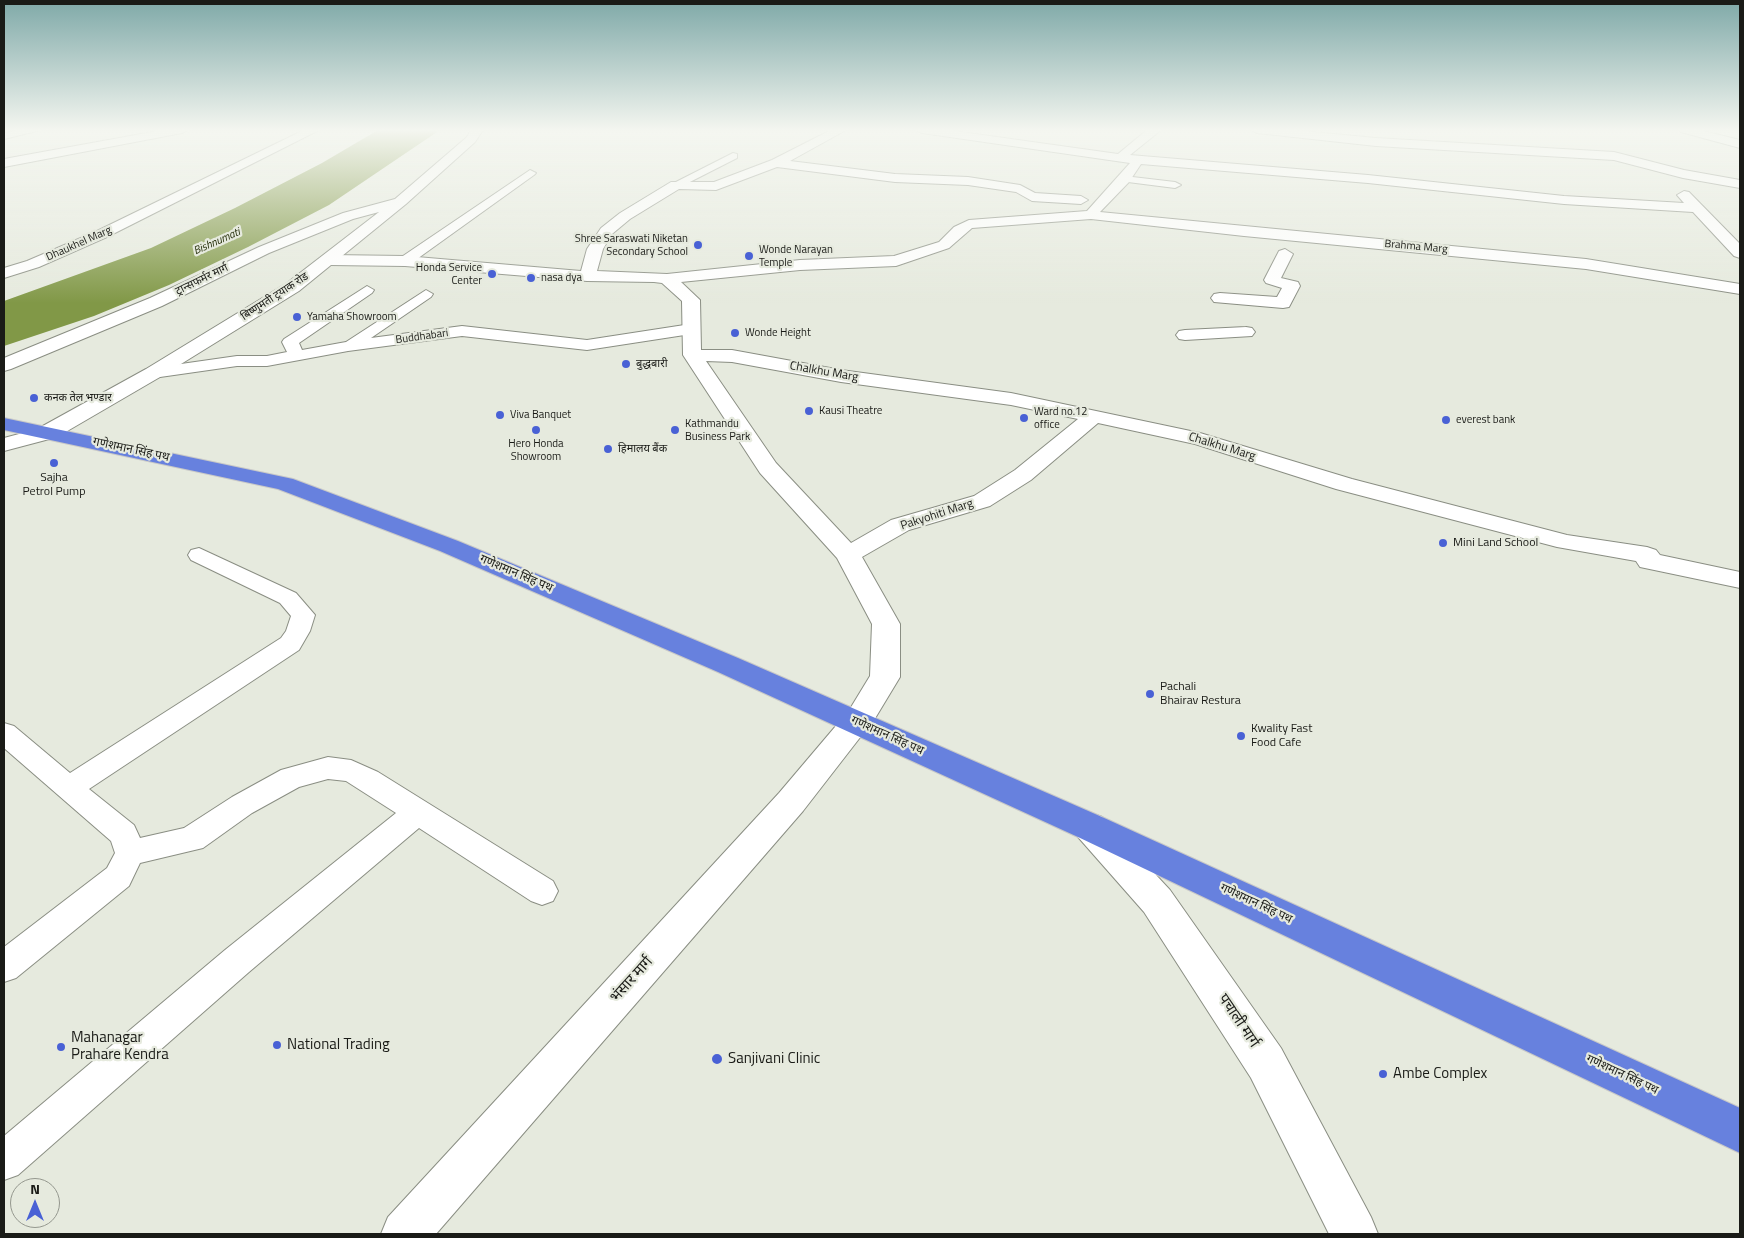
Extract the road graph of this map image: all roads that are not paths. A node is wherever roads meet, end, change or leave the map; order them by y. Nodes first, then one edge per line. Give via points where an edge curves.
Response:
1 (196, 188) edge
2 (416, 188) edge
3 (509, 188) edge
4 (671, 188) edge
5 (1012, 188) edge
6 (1115, 188) edge
7 (1450, 188) edge
8 (1674, 188) edge
9 (401, 201) junction
10 (1100, 202) junction
11 (1699, 202) junction
12 (1091, 215) junction
13 (1740, 253) edge
14 (1285, 254) dead end
15 (330, 260) junction
16 (404, 261) junction
17 (4, 273) edge
18 (587, 276) junction
19 (667, 279) junction
20 (1740, 289) edge
21 (367, 290) dead end
22 (426, 294) dead end
23 (1220, 298) dead end
24 (691, 329) junction
25 (1246, 332) dead end
26 (1185, 335) dead end
27 (348, 346) junction
28 (296, 354) junction
29 (692, 355) junction
30 (4, 365) edge
31 (153, 373) junction
32 (1094, 416) junction
33 (4, 424) edge
34 (49, 432) junction
35 (4, 445) edge
36 (199, 555) dead end
37 (848, 555) junction
38 (1740, 580) edge
39 (857, 722) junction
40 (4, 733) edge
41 (68, 788) junction
42 (418, 812) junction
43 (1090, 827) junction
44 (130, 853) junction
45 (542, 891) dead end
46 (4, 967) edge
47 (1740, 1131) edge
48 (4, 1161) edge
49 (405, 1234) edge
50 (1354, 1234) edge

1 - 17 street, Dhaukhel Marg via 102,234
2 - 9 street, बिष्णुमती ट्रयाक रोड
3 - 16 lane
4 - 18 street via 606,231 595,249
5 - 10 street via 1032,197
6 - 10 street
7 - 11 street via 1564,200
8 - 11 street
9 - 15 street, बिष्णुमती ट्रयाक रोड
9 - 30 street, ट्रान्सफर्मर मार्ग via 348,216 264,250 156,302
10 - 12 street
11 - 13 street
12 - 19 street, Brahma Marg via 969,224 944,245 896,261 800,265
12 - 20 street, Brahma Marg via 1586,264
14 - 23 street via 1272,280 1292,286 1283,303
15 - 16 street, Brahma Marg
15 - 31 street, बिष्णुमती ट्रयाक रोड via 293,287
16 - 18 street, Brahma Marg
18 - 19 street, Brahma Marg
19 - 24 street via 691,300
21 - 28 lane via 290,342
22 - 27 lane
24 - 27 lane, Buddhabari via 587,345 462,331
24 - 29 street
25 - 26 street
27 - 28 lane, Buddhabari
28 - 31 lane, Buddhabari via 267,361 237,361
29 - 32 street, Chalkhu Marg via 732,356 841,376 1011,399
29 - 37 street, भंसार मार्ग via 768,468
31 - 34 street, बिष्णुमती ट्रयाक रोड
32 - 37 street, Pakyohiti Marg via 1023,474 982,501 900,525
32 - 38 street, Chalkhu Marg via 1200,439 1344,484 1566,542 1647,555 1649,561
33 - 34 highway, गणेशमान सिंह पथ
34 - 35 street, बिष्णुमती ट्रयाक रोड
34 - 39 highway, गणेशमान सिंह पथ via 285,484 354,508 467,553
36 - 41 lane via 288,598 303,615 294,637 290,644
37 - 39 street, भंसार मार्ग via 886,624 885,677
39 - 43 highway, गणेशमान सिंह पथ
39 - 49 street, भंसार मार्ग via 791,802
40 - 41 lane
41 - 44 lane via 123,834
42 - 44 lane via 351,771 328,768 284,782 242,805 192,839
42 - 45 lane
42 - 48 lane via 237,961
43 - 47 highway, गणेशमान सिंह पथ
43 - 50 street, पचाली मार्ग via 1157,901 1266,1063
44 - 46 lane via 118,877

